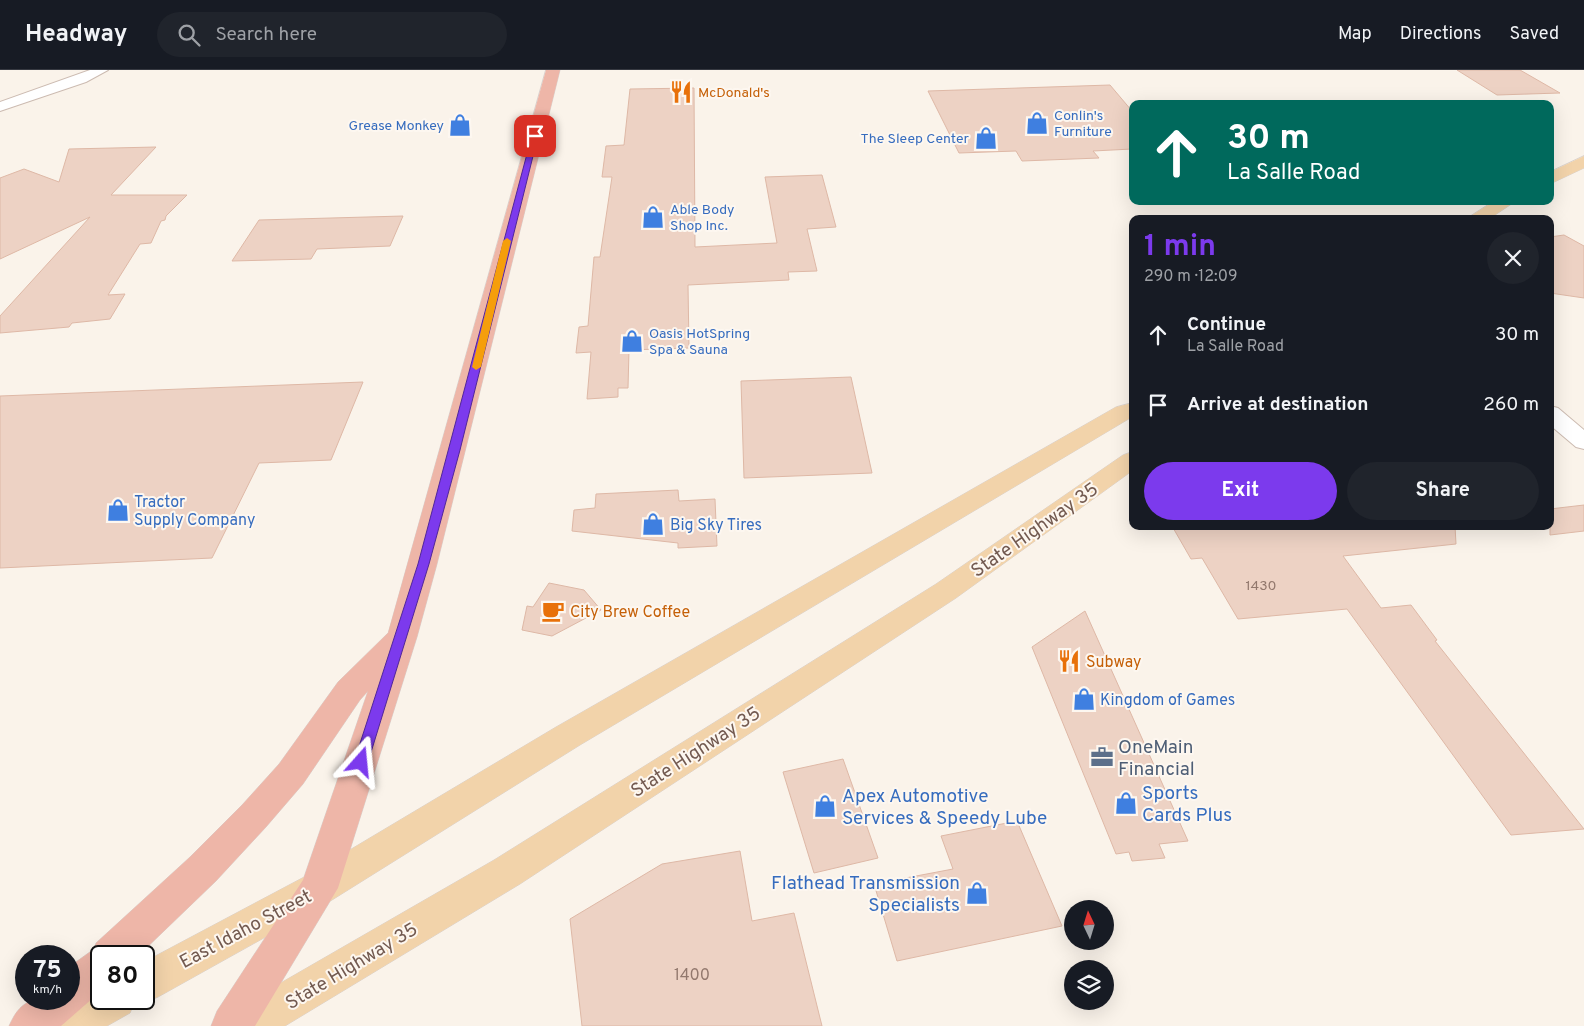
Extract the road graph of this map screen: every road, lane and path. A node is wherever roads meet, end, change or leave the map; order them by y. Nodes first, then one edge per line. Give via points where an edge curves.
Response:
1 (101, 70) edge
2 (553, 70) edge
3 (0, 107) edge
4 (1584, 161) edge
5 (1554, 177) edge
6 (1500, 205) edge
7 (1482, 215) edge
8 (1129, 411) edge
9 (1554, 416) edge
10 (1584, 442) edge
11 (1129, 462) edge
12 (402, 637) junction
13 (319, 888) junction
14 (122, 945) edge
15 (90, 974) edge
16 (155, 977) edge
17 (80, 983) edge
18 (49, 1010) edge
19 (96, 1010) edge
20 (30, 1026) edge
21 (67, 1026) edge
22 (232, 1026) edge
23 (247, 1026) edge

1 - 3 street
2 - 12 highway via 455,450
4 - 5 main road
6 - 7 main road
8 - 13 main road via 576,731
9 - 10 street
11 - 23 main road, State Highway 35 via 946,591 515,867
12 - 13 highway
12 - 14 highway via 349,691 291,774 254,816
13 - 16 main road, East Idaho Street
13 - 22 highway
15 - 17 highway
18 - 20 highway
19 - 21 main road

